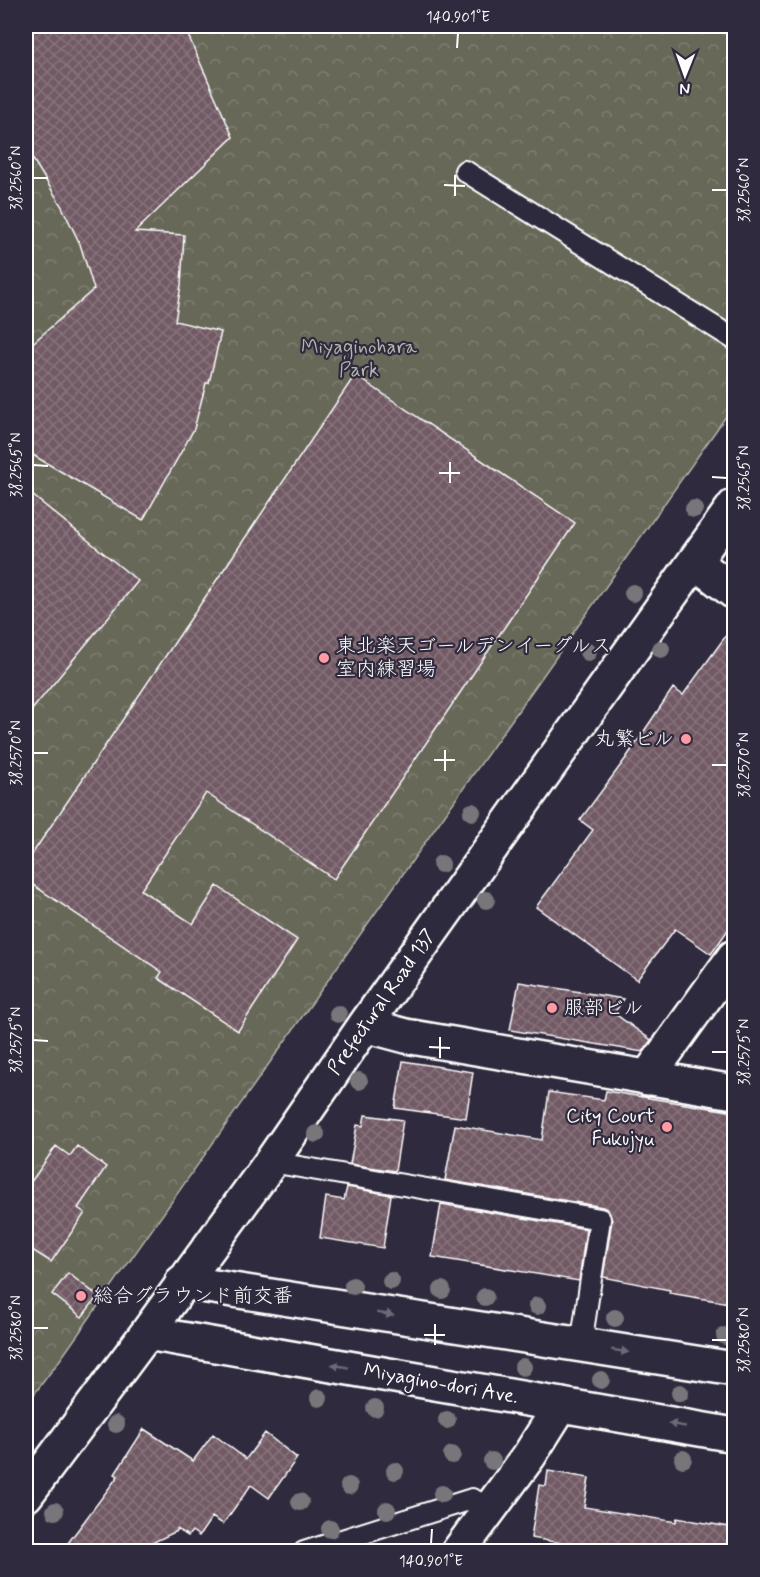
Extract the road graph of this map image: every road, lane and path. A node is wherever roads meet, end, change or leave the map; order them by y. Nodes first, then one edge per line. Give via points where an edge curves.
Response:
1 (465, 171) dead end
2 (735, 339) edge
3 (735, 506) edge
4 (695, 562) junction
5 (735, 592) edge
6 (735, 957) edge
7 (365, 1025) junction
8 (647, 1078) junction
9 (735, 1092) edge
10 (271, 1162) junction
11 (182, 1282) junction
12 (147, 1333) junction
13 (581, 1345) junction
14 (735, 1369) edge
15 (561, 1405) junction
16 (735, 1435) edge
17 (26, 1495) edge
18 (489, 1507) junction
19 (304, 1551) edge
20 (458, 1551) edge

1 - 2 lane
3 - 4 street, Prefectural Road 137
4 - 5 street
4 - 7 street, Prefectural Road 137
6 - 8 street
7 - 8 street via 406,1036
7 - 10 street, Prefectural Road 137
8 - 9 street
10 - 11 street, Prefectural Road 137
10 - 13 lane via 600,1219
11 - 12 street, Prefectural Road 137
11 -> 13 street
15 -> 12 street, Miyagino-dori Ave.
12 - 17 street, Prefectural Road 137
13 -> 14 street
16 -> 15 street, Miyagino-dori Ave.
15 - 18 street via 529,1456
18 - 19 lane via 472,1499
18 - 20 street

